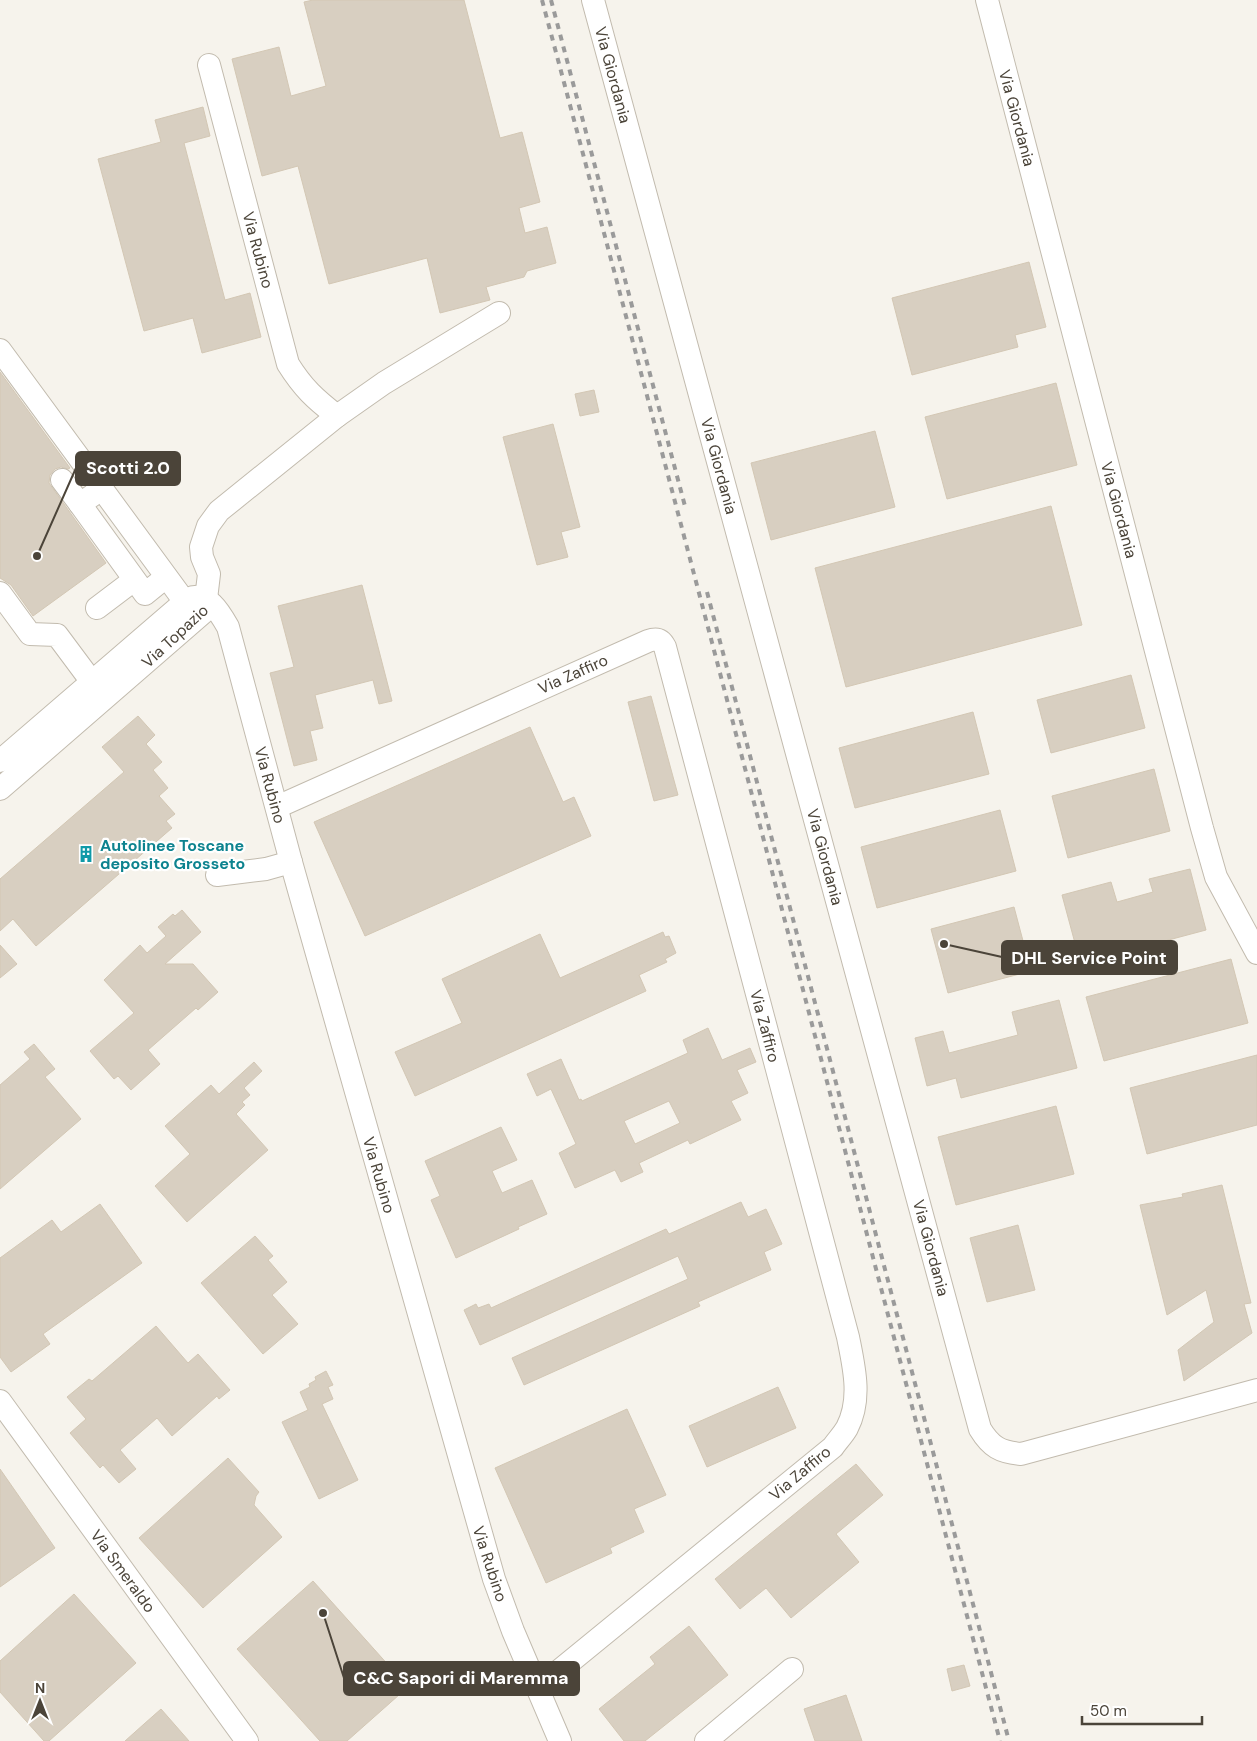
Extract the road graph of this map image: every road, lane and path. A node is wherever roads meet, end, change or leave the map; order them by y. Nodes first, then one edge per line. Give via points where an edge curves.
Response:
1 (593, 0) edge
2 (987, 0) edge
3 (209, 65) dead end
4 (499, 312) dead end
5 (0, 350) edge
6 (337, 416) junction
7 (62, 480) dead end
8 (102, 488) junction
9 (80, 504) junction
10 (166, 577) junction
11 (134, 580) junction
12 (0, 593) edge
13 (201, 602) junction
14 (97, 608) dead end
15 (92, 682) junction
16 (0, 761) edge
17 (0, 788) edge
18 (276, 807) junction
19 (291, 862) junction
20 (217, 875) dead end
21 (1257, 953) edge
22 (1257, 1390) edge
23 (0, 1401) edge
24 (792, 1669) dead end
25 (538, 1688) junction
26 (246, 1741) edge
27 (560, 1741) edge
28 (706, 1741) edge

1 - 22 street, Via Giordania via 980,1429 997,1448 1021,1454
2 - 21 street, Via Giordania via 1202,828 1216,877
3 - 6 street, Via Rubino via 288,364 310,394
4 - 6 street
5 - 8 street, Via Rubino
6 - 13 street via 219,511 208,526 201,547 209,574
7 - 9 street
8 - 9 street
8 - 10 street, Via Rubino
9 - 11 street
10 - 11 street via 145,594
10 - 13 street, Via Rubino
11 - 14 street
12 - 15 street via 30,634 57,635
13 - 15 street, Via Topazio
13 - 17 street, Via Topazio
13 - 18 street, Via Rubino via 222,617 228,627
15 - 16 street, Via Topazio
18 - 19 street, Via Rubino
18 - 25 street, Via Zaffiro via 648,641 660,640 665,648 848,1337 856,1375 854,1412 833,1447
19 - 20 street via 266,869
19 - 25 street, Via Rubino via 481,1536 509,1622
23 - 26 street, Via Smeraldo
24 - 28 street
25 - 27 street, Via Rubino

